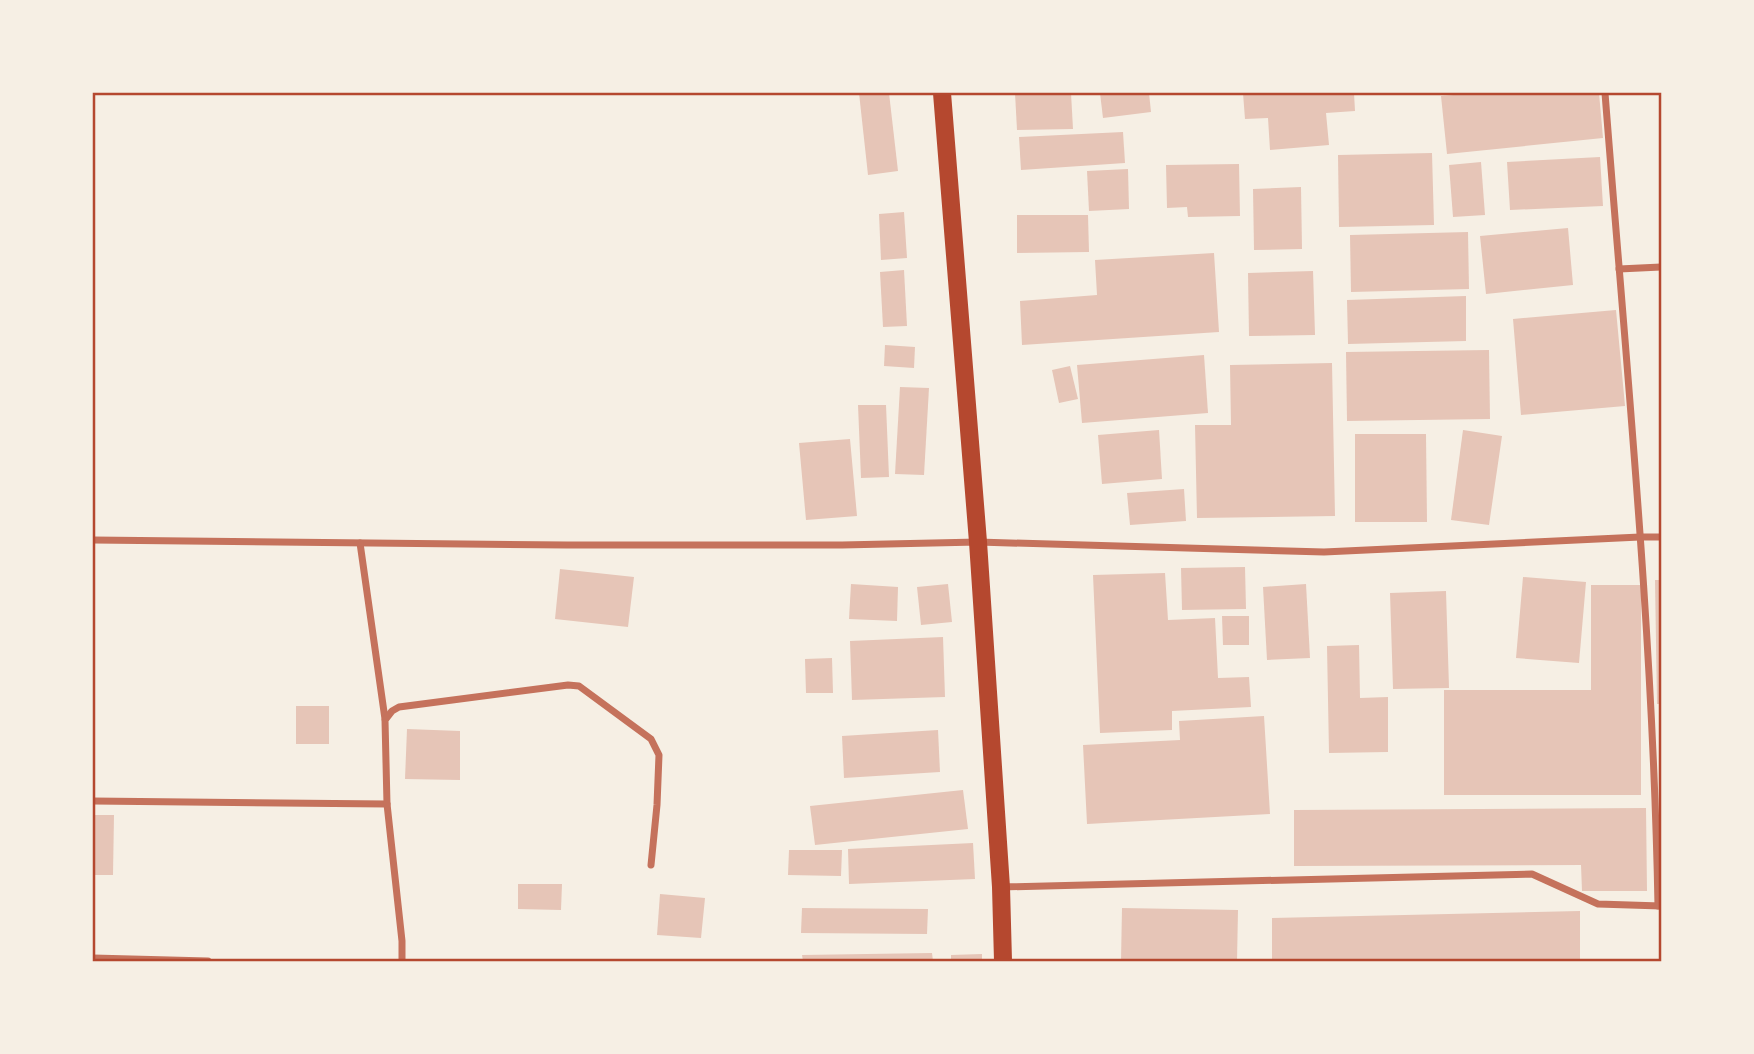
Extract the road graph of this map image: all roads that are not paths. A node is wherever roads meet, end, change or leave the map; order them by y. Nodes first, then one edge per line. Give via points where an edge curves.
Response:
1 (942, 93) edge
2 (1605, 93) edge
3 (1661, 267) edge
4 (1619, 269) junction
5 (1640, 537) junction
6 (1661, 537) edge
7 (93, 540) edge
8 (978, 542) junction
9 (360, 543) junction
10 (385, 720) junction
11 (93, 801) edge
12 (387, 804) junction
13 (651, 865) dead end
14 (1002, 887) junction
15 (1659, 906) edge
16 (93, 958) edge
17 (1005, 959) edge
18 (208, 961) edge
19 (402, 961) edge

1 - 8 main road
2 - 4 street
3 - 4 street
4 - 5 street
5 - 6 street
5 - 8 street via 1324,552
5 - 15 street
7 - 9 street
8 - 9 street
8 - 14 main road
9 - 10 street
10 - 12 street
10 - 13 street via 398,707 579,686 650,738 659,755
11 - 12 street
12 - 19 street
14 - 15 street via 1532,874 1598,904
14 - 17 main road
16 - 18 street

